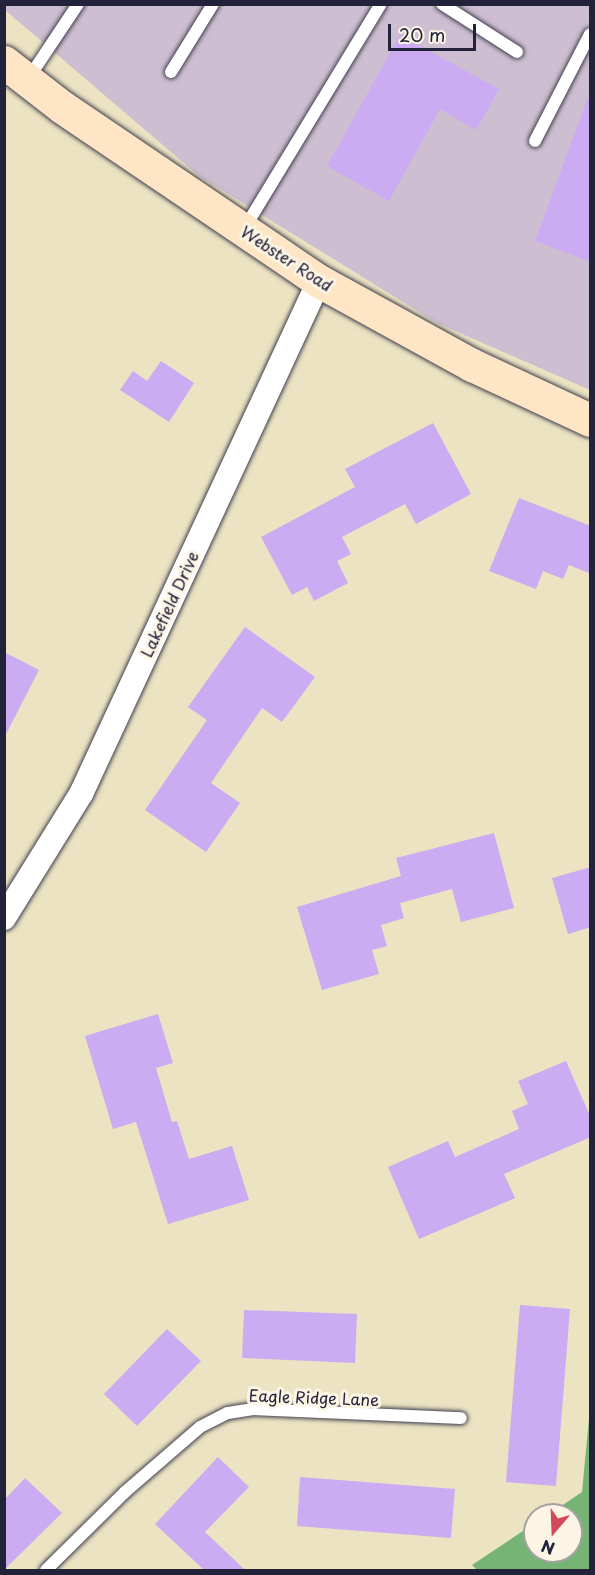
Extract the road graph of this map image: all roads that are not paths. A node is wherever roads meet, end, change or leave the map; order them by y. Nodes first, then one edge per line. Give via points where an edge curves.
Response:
1 (78, 4) edge
2 (213, 4) edge
3 (381, 4) edge
4 (442, 4) edge
5 (591, 33) edge
6 (517, 52) dead end
7 (16, 71) edge
8 (171, 72) dead end
9 (535, 141) dead end
10 (243, 230) junction
11 (319, 281) junction
12 (591, 420) edge
13 (4, 918) edge
14 (461, 1418) dead end
15 (46, 1570) edge

1 - 7 lane
2 - 8 lane
3 - 10 lane
4 - 6 lane
5 - 9 lane
7 - 10 street, Webster Road
10 - 11 street, Webster Road
11 - 12 street, Webster Road via 472,365
11 - 13 street, Lakefield Drive via 81,794
14 - 15 lane, Eagle Ridge Lane via 252,1409 228,1413 200,1427 125,1492

